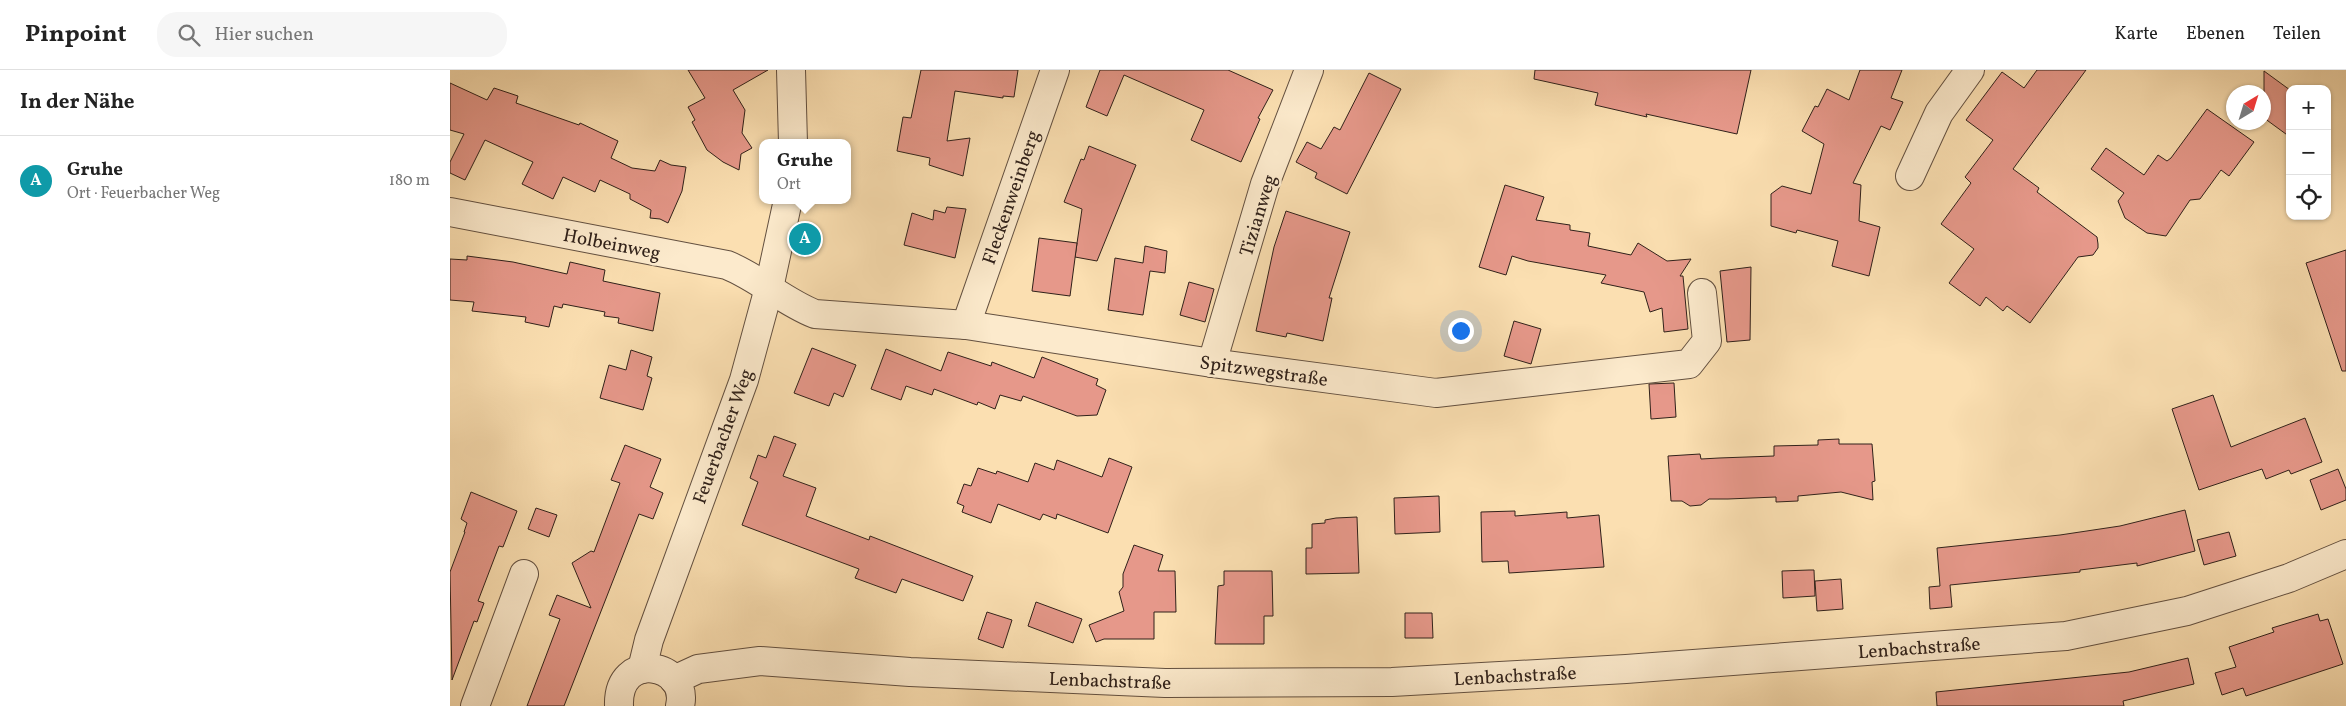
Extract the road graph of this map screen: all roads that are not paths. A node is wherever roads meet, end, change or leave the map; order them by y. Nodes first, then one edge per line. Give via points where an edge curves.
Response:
1 (791, 70) edge
2 (1055, 70) edge
3 (1310, 70) edge
4 (1970, 70) edge
5 (793, 139) edge
6 (1910, 176) dead end
7 (787, 204) edge
8 (450, 212) edge
9 (769, 288) junction
10 (1702, 293) dead end
11 (966, 325) junction
12 (1212, 363) junction
13 (2346, 554) edge
14 (524, 574) dead end
15 (642, 669) junction
16 (674, 680) junction
17 (475, 706) edge
18 (619, 706) edge
19 (680, 706) edge

1 - 5 street
2 - 11 street, Fleckenweinberg
3 - 12 street, Tizianweg via 1265,184
4 - 6 street via 1939,113
7 - 9 street, Feuerbacher Weg
8 - 9 street, Holbeinweg via 728,265 751,274
9 - 11 street, Spitzwegstraße via 815,314
9 - 15 street, Feuerbacher Weg via 744,380
10 - 12 street, Spitzwegstraße via 1707,341 1689,364 1436,393
11 - 12 street, Spitzwegstraße
13 - 16 street, Lenbachstraße via 2288,578 2187,611 2066,636 1626,669 1392,682 1165,683 910,672 760,661 698,669
14 - 17 street
15 - 16 street via 654,668
15 - 18 street via 622,682
16 - 19 street via 680,691

